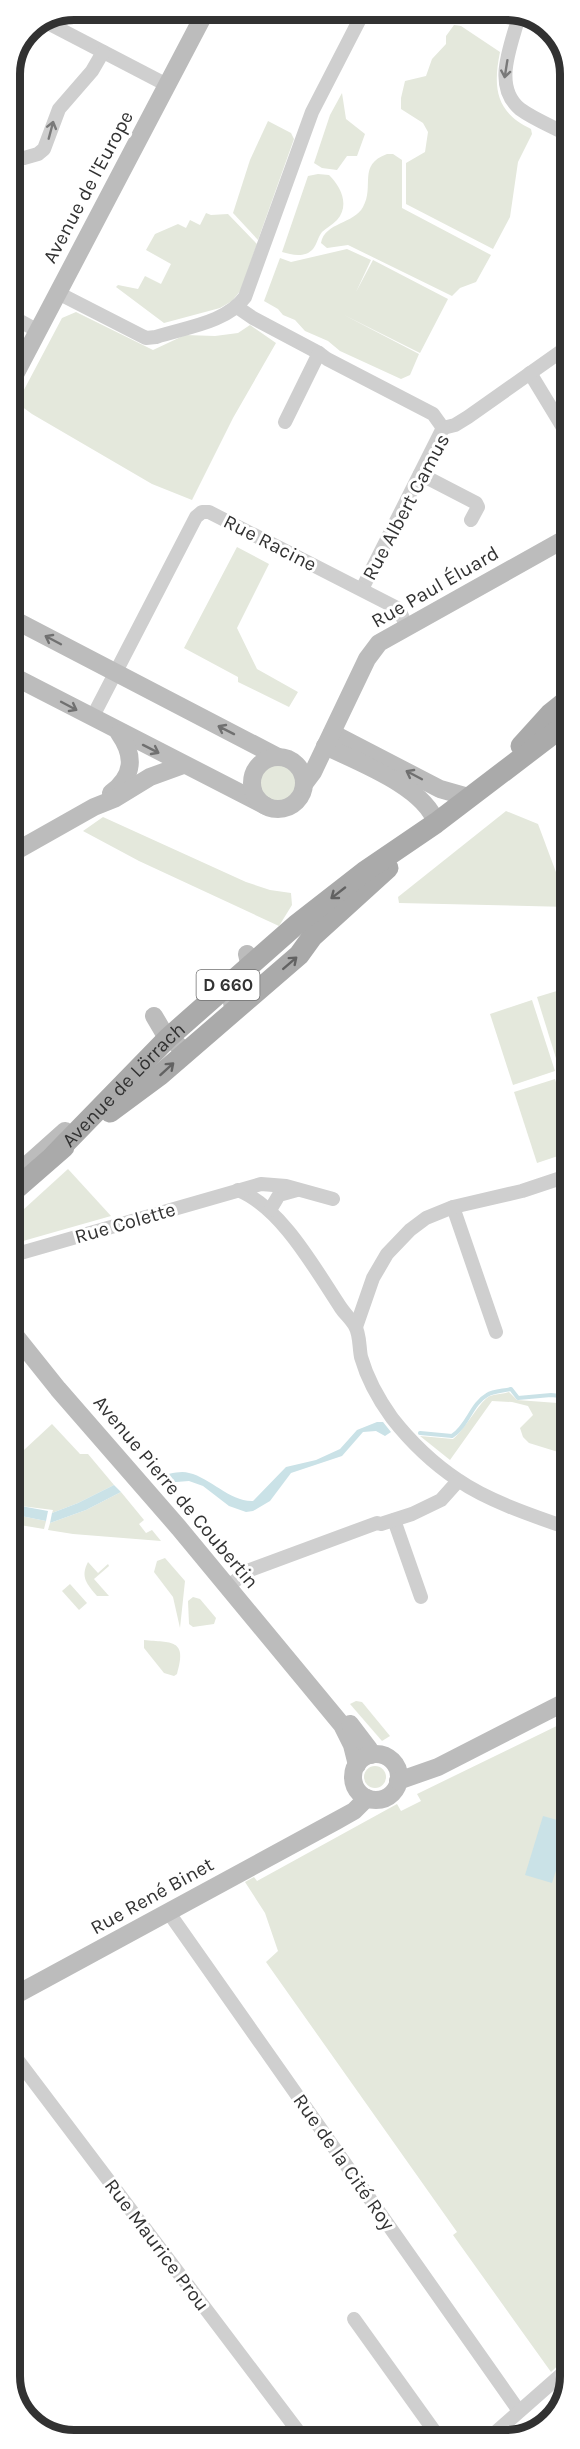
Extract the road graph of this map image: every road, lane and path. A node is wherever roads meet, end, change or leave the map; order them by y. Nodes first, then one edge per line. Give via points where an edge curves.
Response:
1 (201, 20) edge
2 (359, 20) edge
3 (518, 21) edge
4 (51, 25) edge
5 (103, 52) junction
6 (167, 85) junction
7 (560, 131) edge
8 (20, 158) edge
9 (58, 293) junction
10 (237, 307) junction
11 (20, 321) edge
12 (38, 330) junction
13 (560, 352) edge
14 (320, 353) junction
15 (20, 365) edge
16 (530, 374) junction
17 (285, 422) dead end
18 (560, 423) edge
19 (443, 428) junction
20 (420, 474) junction
21 (471, 520) dead end
22 (560, 542) edge
23 (362, 589) junction
24 (20, 623) edge
25 (407, 628) junction
26 (115, 672) junction
27 (20, 680) edge
28 (560, 706) edge
29 (92, 717) junction
30 (560, 728) edge
31 (119, 733) junction
32 (328, 739) junction
33 (278, 757) junction
34 (296, 764) junction
35 (183, 765) junction
36 (491, 779) junction
37 (304, 784) junction
38 (468, 797) junction
39 (266, 806) junction
40 (94, 807) junction
41 (428, 829) junction
42 (20, 849) edge
43 (248, 960) junction
44 (154, 1016) dead end
45 (168, 1038) junction
46 (193, 1045) junction
47 (54, 1155) junction
48 (20, 1172) edge
49 (560, 1180) edge
50 (20, 1185) edge
51 (238, 1190) junction
52 (299, 1190) junction
53 (333, 1199) dead end
54 (453, 1207) junction
55 (270, 1210) junction
56 (20, 1253) edge
57 (356, 1327) junction
58 (496, 1332) dead end
59 (20, 1342) edge
60 (20, 1348) edge
61 (43, 1371) junction
62 (459, 1481) junction
63 (517, 1509) junction
64 (560, 1518) edge
65 (394, 1520) junction
66 (560, 1525) edge
67 (228, 1587) junction
68 (421, 1597) dead end
69 (560, 1704) edge
70 (364, 1760) junction
71 (397, 1774) junction
72 (361, 1793) junction
73 (169, 1913) junction
74 (20, 1993) edge
75 (20, 2063) edge
76 (354, 2319) dead end
77 (560, 2376) edge
78 (519, 2411) junction
79 (297, 2430) edge
80 (433, 2430) edge
81 (498, 2430) edge

1 - 6 street, Avenue de l'Europe
2 - 10 street via 312,112 245,297
3 -> 7 street via 504,78 506,89 522,111
4 - 5 street
5 - 6 street
8 -> 5 street via 44,149 59,109
6 - 9 street, Avenue de l'Europe
9 - 10 street via 146,338 226,314
9 - 12 street, Avenue de l'Europe
10 - 14 street
11 - 12 street
12 - 15 street, Avenue de l'Europe
13 - 16 street, Rue Albert Camus
14 - 17 street
14 - 19 street via 433,414
16 - 18 street
16 - 19 street, Rue Albert Camus via 455,425
19 - 20 street, Rue Albert Camus
20 - 21 street via 477,503
20 - 23 street, Rue Albert Camus
22 - 25 street, Rue Paul Éluard
23 - 25 street, Rue Racine via 399,609
23 - 26 street, Rue Racine via 202,512
26 -> 24 street
25 - 32 street, Rue Paul Éluard via 379,644 367,659
26 - 29 street, Rue Racine
33 -> 26 street
27 -> 29 street
28 - 36 main road, Avenue de Lörrach / D 660
29 - 31 street
30 - 36 main road, Avenue de Lörrach / D 660
31 -> 35 street
31 - 40 street via 127,744 129,770 124,783
32 - 34 street via 311,761
32 - 37 street, Rue Paul Éluard via 314,772
38 -> 32 street via 440,789
32 - 41 street via 412,790 432,811
33 - 34 street
33 - 39 street via 262,763 253,777 254,794
34 - 37 street
35 - 39 street
35 - 40 street via 150,777
36 - 38 main road, Avenue de Lörrach / D 660
37 - 39 street via 300,797 289,807
38 - 41 main road, Avenue de Lörrach / D 660
40 - 42 street
41 -> 43 main road, Avenue de Lörrach / D 660
46 -> 41 main road, Avenue de Lörrach / D 660 via 299,955 312,937 368,889
43 - 45 main road, Avenue de Lörrach / D 660
43 - 46 street via 252,974 243,994 212,1020
44 - 45 street
45 - 46 street via 178,1046
45 - 47 main road, Avenue de Lörrach / D 660
45 - 48 street
47 -> 46 main road, Avenue de Lörrach via 160,1075
47 - 50 main road, Avenue de Lörrach
49 - 54 street
51 - 52 street, Rue Colette via 261,1184
51 - 55 street
51 - 56 street, Rue Colette
52 - 53 street, Rue Colette
52 - 55 street via 279,1195
54 - 57 street via 426,1218 387,1254
54 - 58 street
55 - 57 street
57 - 62 street via 362,1358 391,1416
59 - 61 street, Avenue Pierre de Coubertin
60 - 61 street, Avenue Pierre de Coubertin
61 - 67 street, Avenue Pierre de Coubertin
62 - 63 street
62 - 65 street via 441,1500
63 - 64 street
63 - 66 street
65 - 67 street via 247,1571
65 - 68 street
67 - 70 street, Avenue Pierre de Coubertin via 274,1643 301,1665 362,1740
69 - 71 street via 438,1767
70 - 71 street via 383,1755
70 - 72 street via 353,1776
71 - 72 street via 394,1791 385,1798
72 - 73 street, Rue René Binet via 354,1810
73 - 74 street, Rue René Binet
73 - 78 street, Rue de la Cité Roy
75 - 79 street, Rue Maurice Prou
76 - 80 street
77 - 78 street
78 - 81 street

